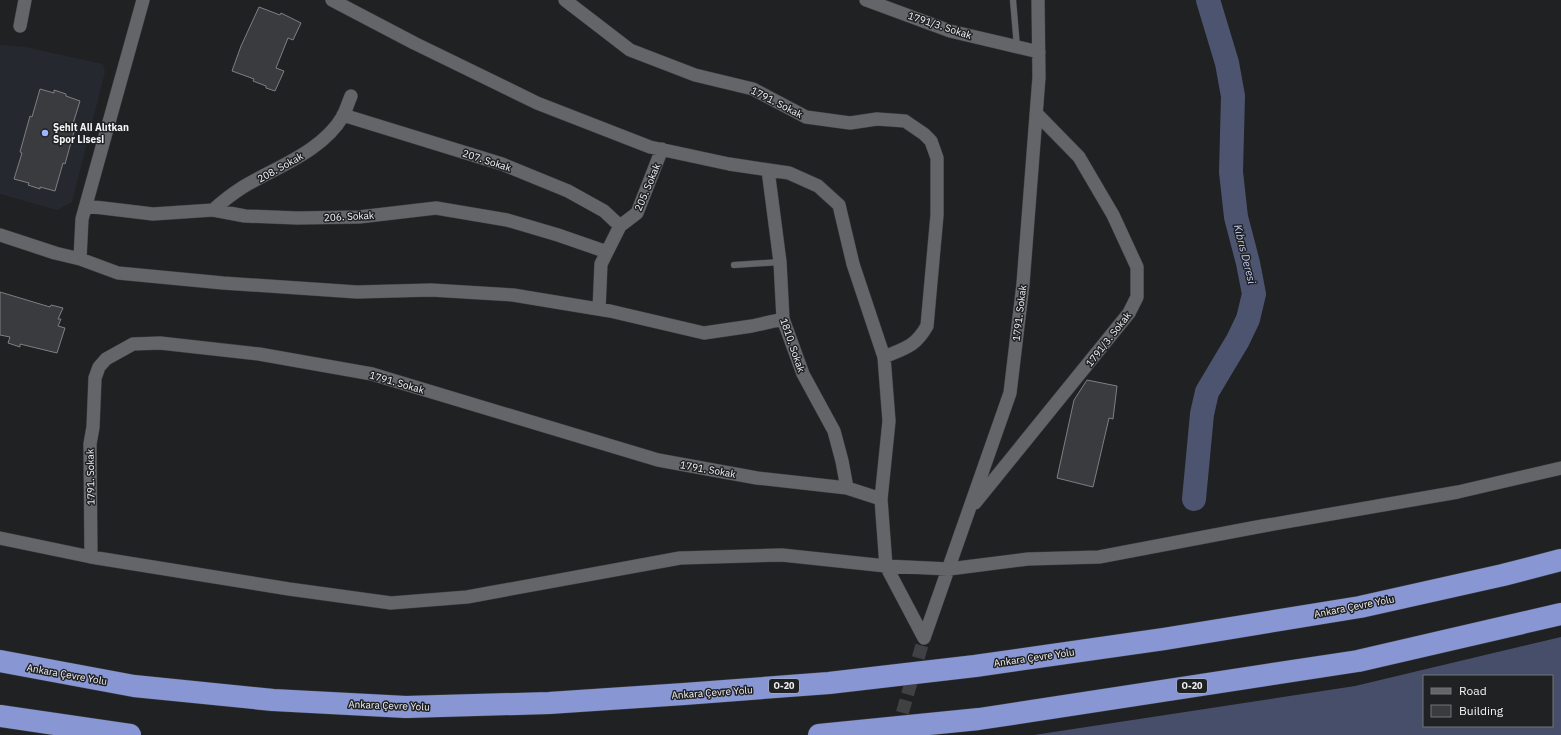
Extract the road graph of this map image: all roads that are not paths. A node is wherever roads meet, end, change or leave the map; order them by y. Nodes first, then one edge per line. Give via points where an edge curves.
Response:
1 (25, 0) edge
2 (143, 0) edge
3 (332, 0) edge
4 (565, 0) edge
5 (866, 0) edge
6 (1013, 0) edge
7 (1038, 0) edge
8 (20, 26) dead end
9 (1017, 47) junction
10 (1039, 52) junction
11 (351, 96) dead end
12 (1036, 113) junction
13 (343, 116) junction
14 (662, 149) junction
15 (768, 170) junction
16 (86, 206) junction
17 (213, 210) junction
18 (620, 226) junction
19 (0, 235) edge
20 (607, 252) junction
21 (80, 259) junction
22 (780, 262) junction
23 (734, 265) dead end
24 (599, 309) junction
25 (783, 319) junction
26 (884, 357) junction
27 (1561, 468) edge
28 (847, 488) junction
29 (881, 499) junction
30 (970, 509) junction
31 (0, 538) edge
32 (91, 557) junction
33 (1561, 560) edge
34 (886, 566) junction
35 (949, 569) junction
36 (1561, 614) edge
37 (0, 662) edge
38 (0, 716) edge
39 (130, 735) edge
40 (819, 735) edge

1 - 8 street
2 - 16 street
3 - 14 street via 537,103 650,147
4 - 26 street, 1791. Sokak via 630,50 652,60 695,75 753,88 806,117 850,123 878,119 905,121 924,134 931,142 936,158 937,215 927,326 912,345
5 - 9 street, 1791/3. Sokak via 950,31
6 - 9 lane
7 - 10 street, 1791. Sokak
9 - 10 street, 1791/3. Sokak
10 - 12 street, 1791. Sokak
11 - 13 street, 208. Sokak
12 - 30 street, 1791. Sokak via 1023,284 1010,393
12 - 30 street, 1791/3. Sokak via 1079,157 1113,215 1137,268 1137,297 1124,320
13 - 17 street, 208. Sokak via 335,127 297,159 243,186
13 - 18 street, 207. Sokak via 510,167 568,191 604,211
14 - 15 street
14 - 18 street, 205. Sokak via 637,213
15 - 22 street, 1810. Sokak
15 - 26 street via 789,173 818,186 839,205 853,264
16 - 17 street, 206. Sokak via 153,214
16 - 21 street via 82,219
17 - 20 street, 206. Sokak via 245,216 297,218 359,216 436,208 508,220
18 - 20 street, 205. Sokak
19 - 21 street
20 - 24 street, 205. Sokak via 601,264
21 - 24 street via 118,272 216,282 357,292 431,290 513,295
22 - 23 lane
22 - 25 street, 1810. Sokak
24 - 25 street via 704,332
25 - 28 street, 1810. Sokak via 803,374 834,431
26 - 29 street via 889,421
27 - 35 street via 1458,492 1099,557 1028,559
28 - 29 street, 1791. Sokak
28 - 32 street, 1791. Sokak via 757,478 658,460 372,374 259,354 160,343 133,344 106,359 99,367 95,378 90,444
29 - 34 street
30 - 35 street, 1791. Sokak
31 - 32 street
32 - 34 street via 391,603 467,597 680,558 782,555
33 - 37 highway, Ankara Çevre Yolu / O-20 via 1360,607 975,666 829,683 549,703 406,707 273,700 134,686
34 - 35 street
34 - 35 street, 1791. Sokak via 924,638
36 - 40 highway, O-20 via 1350,662 979,719
38 - 39 highway

